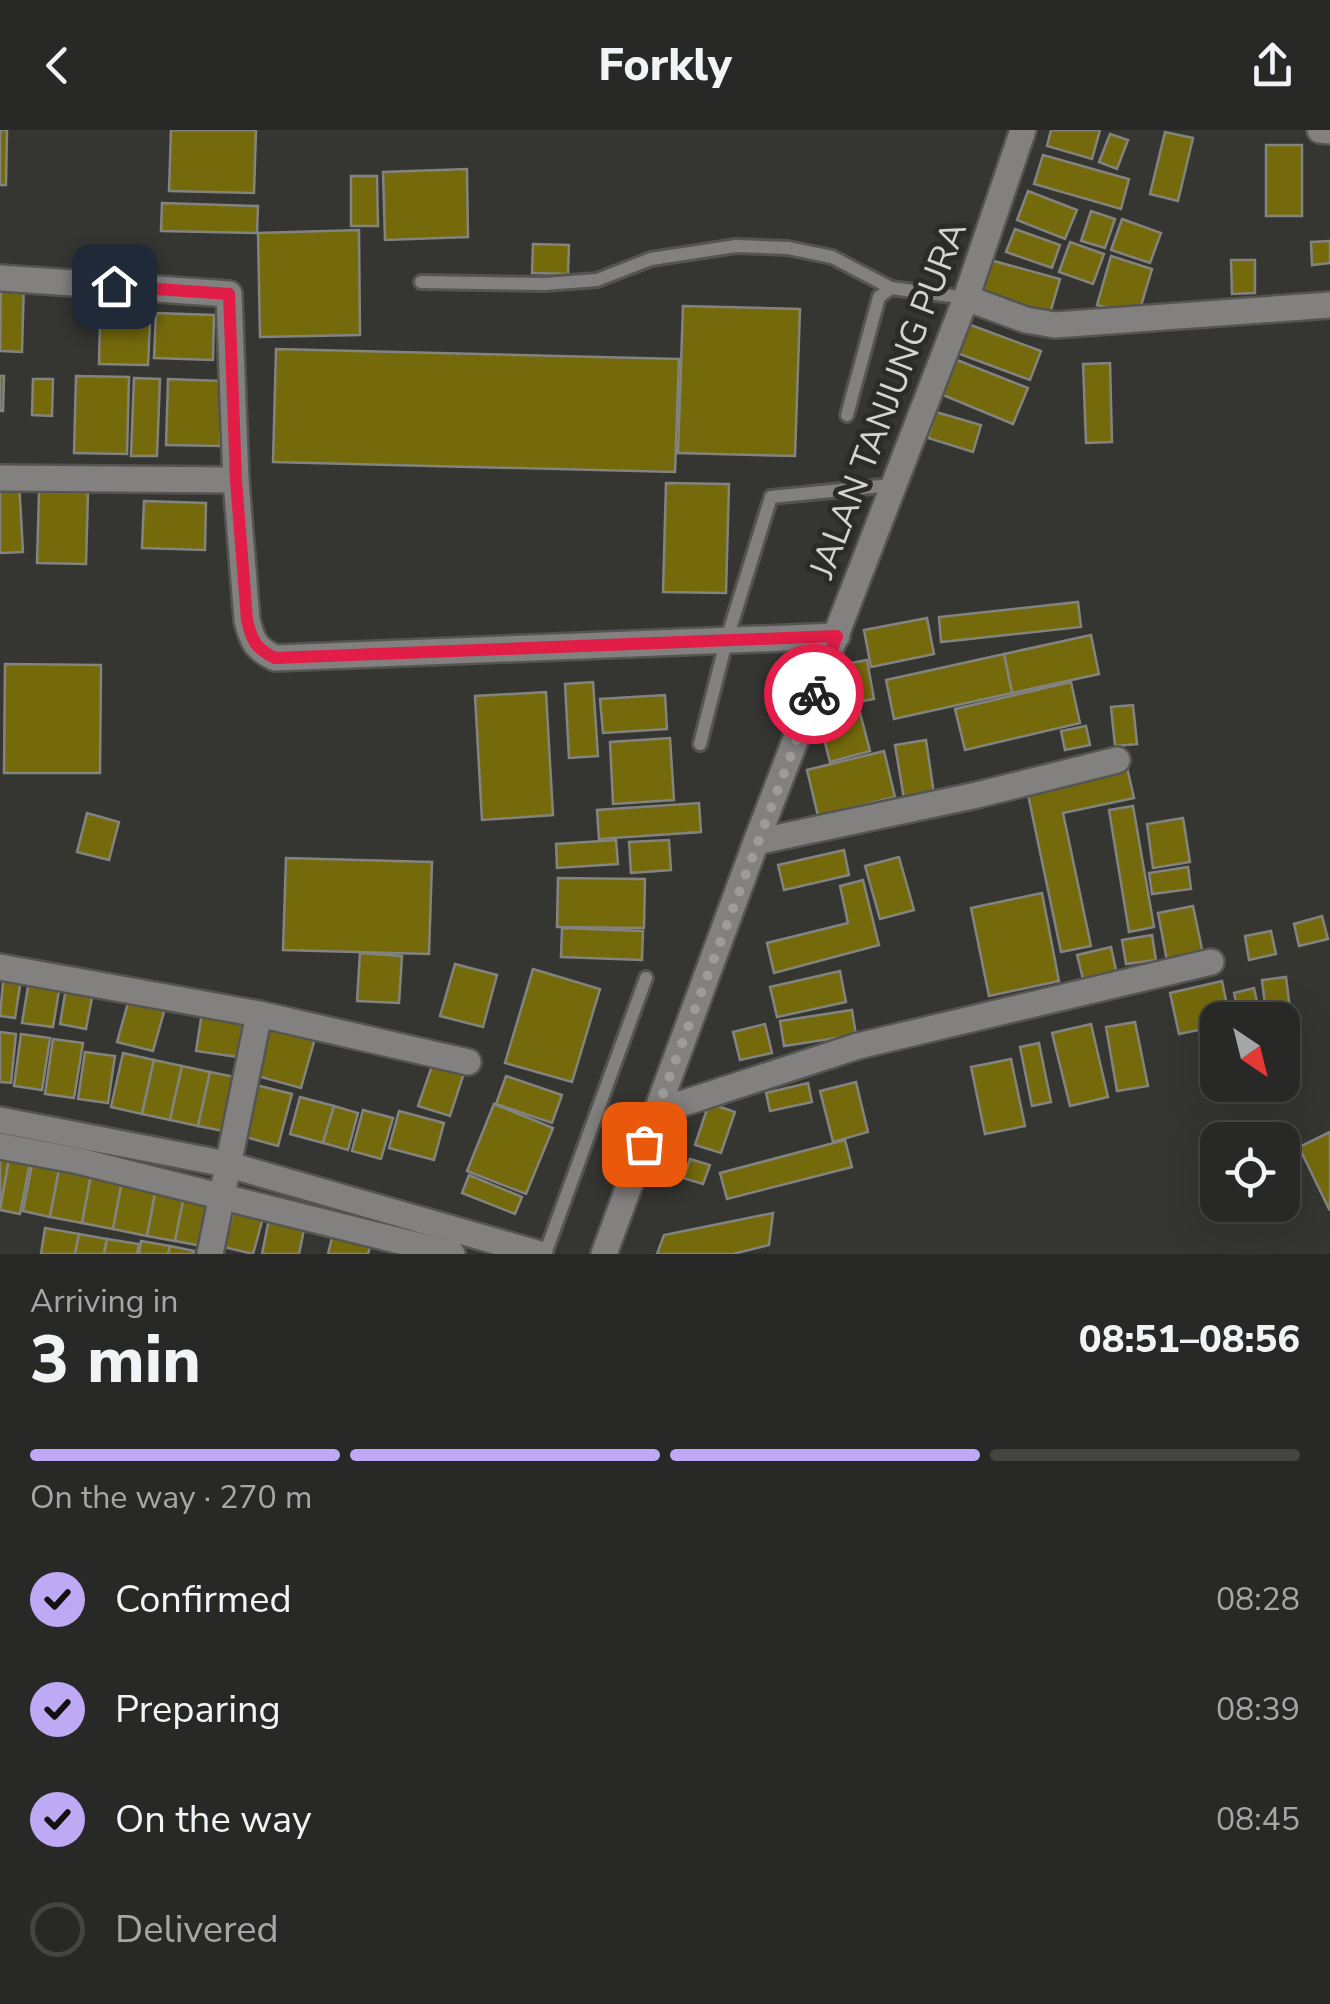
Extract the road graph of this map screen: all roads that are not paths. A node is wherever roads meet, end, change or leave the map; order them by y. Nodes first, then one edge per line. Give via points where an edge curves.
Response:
1 (1023, 130) edge
2 (1320, 130) edge
3 (1330, 131) edge
4 (0, 278) edge
5 (421, 282) dead end
6 (891, 288) junction
7 (966, 298) junction
8 (1330, 304) edge
9 (847, 416) dead end
10 (0, 478) edge
11 (236, 480) junction
12 (892, 485) junction
13 (837, 636) junction
14 (726, 642) junction
15 (700, 744) dead end
16 (1117, 760) dead end
17 (756, 842) junction
18 (1211, 962) dead end
19 (0, 967) edge
20 (646, 978) dead end
21 (259, 1014) junction
22 (468, 1062) dead end
23 (656, 1112) junction
24 (0, 1120) edge
25 (0, 1146) edge
26 (226, 1164) junction
27 (223, 1196) junction
28 (210, 1254) edge
29 (452, 1254) edge
30 (543, 1254) edge
31 (604, 1254) edge

1 - 7 street, JALAN TANJUNG PURA
2 - 3 street
4 - 11 street via 229,294
5 - 6 lane via 597,280 651,259 736,246 832,257
6 - 7 lane
6 - 9 lane via 875,308
7 - 8 street via 1055,325
7 - 12 street, JALAN TANJUNG PURA
10 - 11 street
11 - 14 street via 247,620 252,641 275,658
12 - 13 street, JALAN TANJUNG PURA
12 - 14 lane via 772,497
13 - 14 street
13 - 17 street, JALAN TANJUNG PURA
14 - 15 lane
16 - 17 street
17 - 23 street, JALAN TANJUNG PURA
18 - 23 street via 858,1046
19 - 21 street
20 - 30 lane
21 - 22 street
21 - 26 street
23 - 31 street, JALAN TANJUNG PURA
24 - 26 street
25 - 27 street
26 - 27 street
26 - 30 street
27 - 28 street
27 - 29 street

